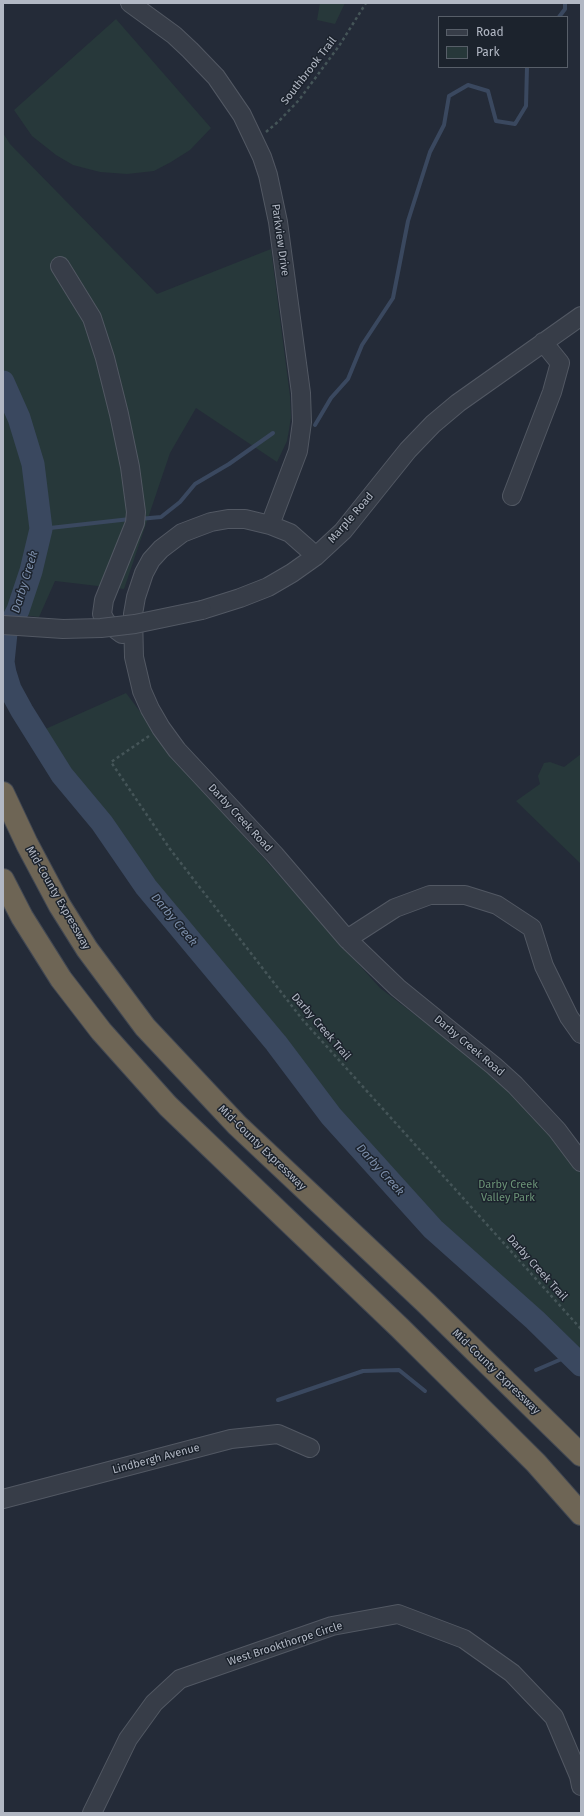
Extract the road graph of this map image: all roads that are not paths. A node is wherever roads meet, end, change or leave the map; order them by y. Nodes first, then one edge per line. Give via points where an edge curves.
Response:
1 (130, 3) edge
2 (60, 266) dead end
3 (581, 316) edge
4 (543, 342) junction
5 (512, 496) dead end
6 (270, 525) junction
7 (316, 556) junction
8 (3, 625) edge
9 (132, 641) junction
10 (3, 793) edge
11 (3, 880) edge
12 (347, 939) junction
13 (581, 1034) edge
14 (581, 1162) edge
15 (310, 1448) dead end
16 (581, 1455) edge
17 (3, 1499) edge
18 (581, 1514) edge
19 (581, 1786) edge
20 (92, 1813) edge

1 - 6 street, Parkview Drive via 174,35 202,62 228,93 254,139 275,200 302,406 298,451
2 - 9 street via 92,318 105,358 127,452 136,518 104,600 102,614 106,622
3 - 4 street, Marple Road
4 - 5 street via 560,363 552,392
4 - 7 street, Marple Road via 433,424 408,450 343,531
6 - 7 street, Darby Creek Road via 290,533
6 - 9 street, Darby Creek Road via 246,518 211,522 182,533 161,549 151,560 139,585 133,614
7 - 8 street, Marple Road, bridge via 268,587 202,610 135,624 101,628 63,629
9 - 12 street, Darby Creek Road via 142,691 161,728 177,750 275,855
10 - 16 highway, Mid-County Expressway via 43,876 86,949 145,1027 237,1125
11 - 18 highway via 22,917 61,979 100,1031 168,1106 400,1328 536,1463
12 - 13 street via 395,908 430,895 465,895 496,905 532,928 544,966 569,1017
12 - 14 street, Darby Creek Road via 398,988 516,1085
15 - 17 street, Lindbergh Avenue via 278,1434 231,1439
19 - 20 street, West Brookthorpe Circle via 554,1717 512,1673 464,1639 398,1614 332,1626 180,1679 154,1703 128,1739

